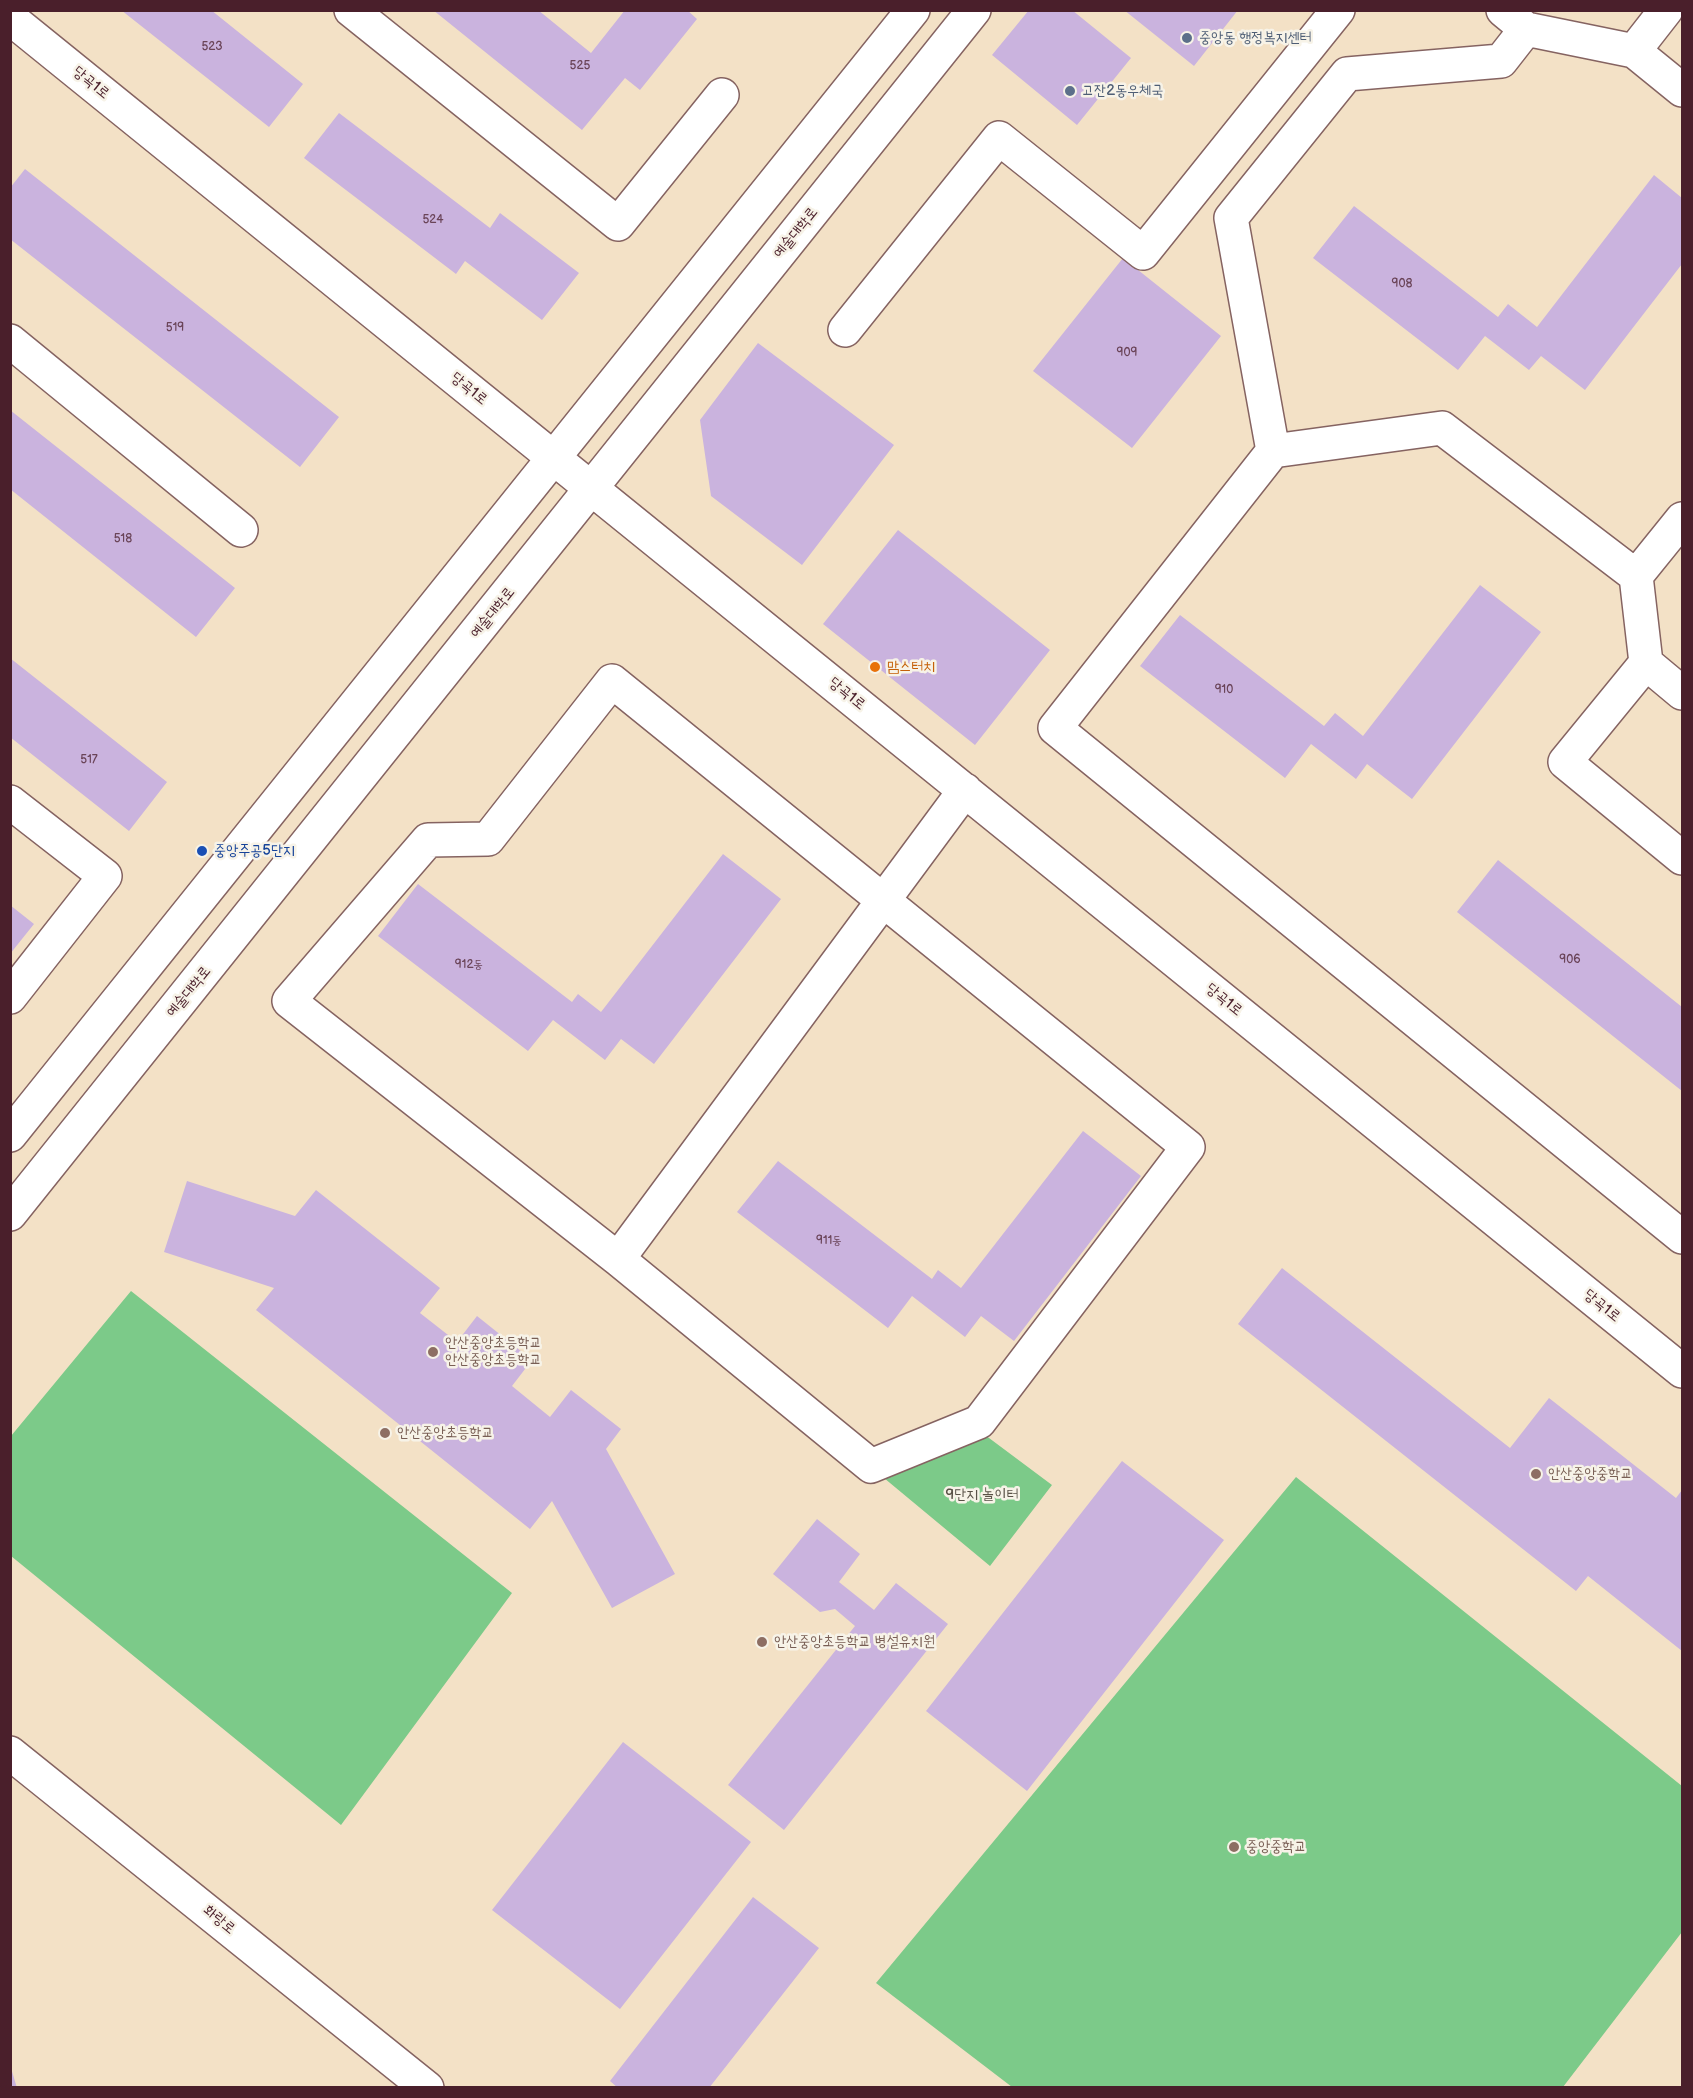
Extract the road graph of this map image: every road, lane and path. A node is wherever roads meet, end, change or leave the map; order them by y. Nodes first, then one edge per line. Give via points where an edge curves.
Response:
1 (351, 10) edge
2 (913, 10) edge
3 (974, 10) edge
4 (1338, 10) edge
5 (1666, 10) edge
6 (10, 18) edge
7 (1515, 20) edge
8 (1634, 51) junction
9 (1683, 90) edge
10 (722, 95) dead end
11 (845, 330) dead end
12 (10, 341) edge
13 (1273, 451) junction
14 (555, 458) junction
15 (593, 489) junction
16 (1683, 519) edge
17 (241, 530) dead end
18 (1636, 576) junction
19 (1646, 663) junction
20 (1683, 693) edge
21 (965, 790) junction
22 (10, 802) edge
23 (1683, 858) edge
24 (883, 900) junction
25 (10, 997) edge
26 (10, 1135) edge
27 (10, 1214) edge
28 (1683, 1237) edge
29 (618, 1259) junction
30 (1683, 1371) edge
31 (10, 1753) edge
32 (427, 2088) edge

1 - 10 street via 618,224
2 - 14 street
3 - 15 street, 예술대학로
4 - 11 street via 1143,253 999,138
5 - 8 street
6 - 14 street, 당곡1로
7 - 8 street
7 - 13 street via 1501,61 1347,74 1231,218
8 - 9 street
12 - 17 street
13 - 18 street via 1443,428
13 - 28 street via 1055,728
14 - 15 street, 당곡1로
14 - 26 street
15 - 21 street, 당곡1로
15 - 27 street, 예술대학로
16 - 18 street
18 - 19 street
19 - 20 street
19 - 23 street via 1565,762
21 - 24 street
21 - 30 street, 당곡1로
22 - 25 street via 105,876
24 - 29 street
24 - 29 street via 1188,1147 979,1422 871,1466
24 - 29 street via 612,681 488,839 428,840 289,1000
31 - 32 street, 화랑로

